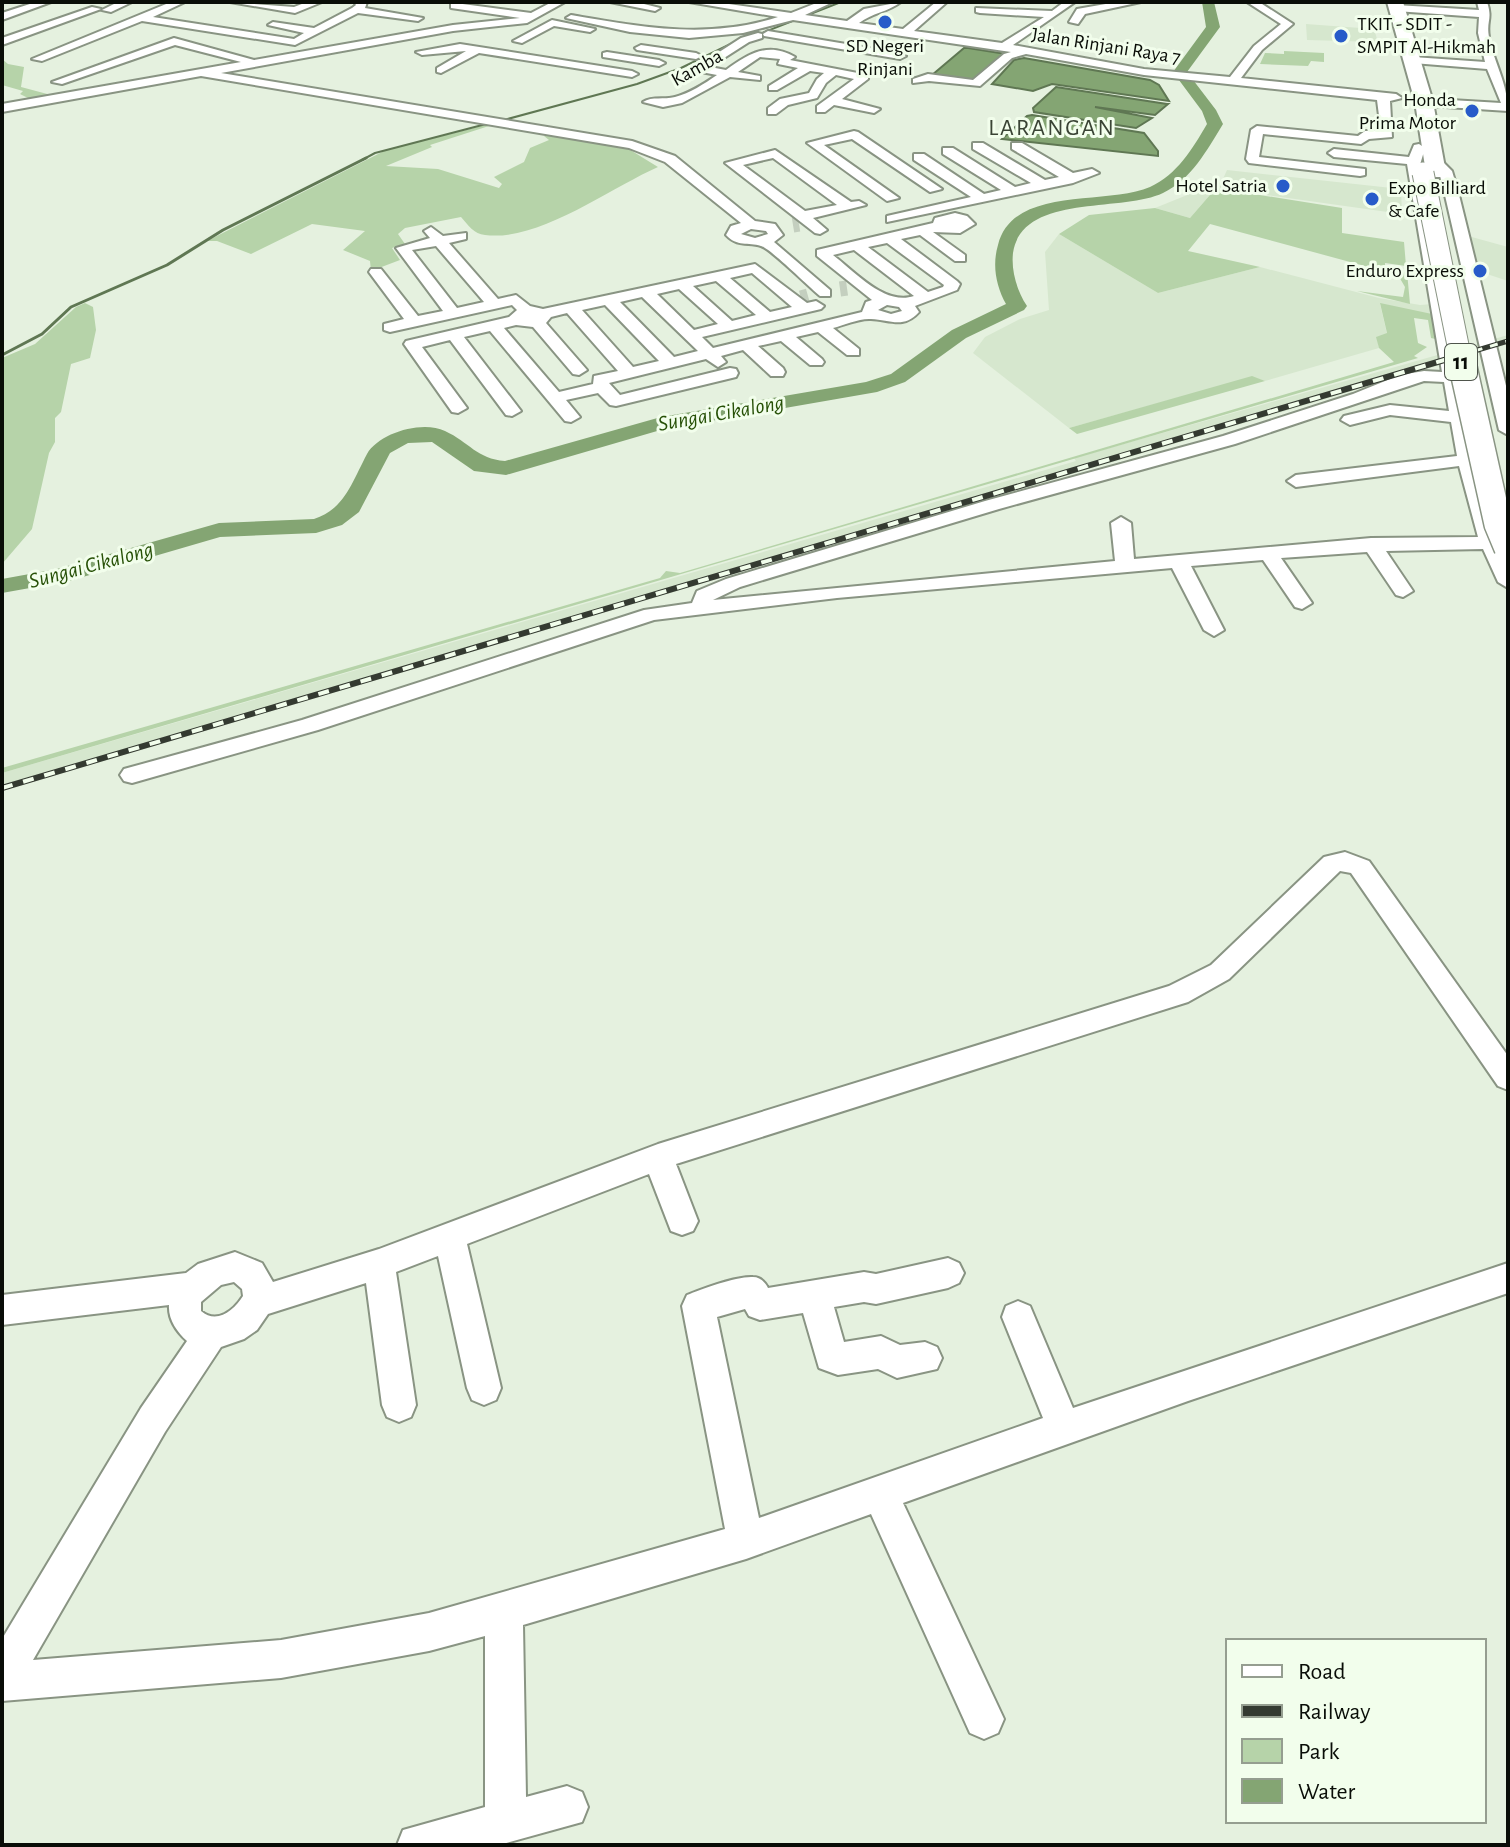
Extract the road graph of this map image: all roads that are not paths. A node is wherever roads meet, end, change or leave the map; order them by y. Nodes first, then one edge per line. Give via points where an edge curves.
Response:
1 (46, 2) edge
2 (127, 2) edge
3 (142, 2) edge
4 (235, 2) edge
5 (317, 2) edge
6 (484, 2) edge
7 (520, 2) edge
8 (560, 2) edge
9 (698, 2) edge
10 (807, 2) edge
11 (844, 2) edge
12 (896, 2) edge
13 (942, 2) edge
14 (1070, 2) edge
15 (1136, 2) edge
16 (1252, 2) edge
17 (826, 3) edge
18 (6, 4) edge
19 (1391, 4) edge
20 (595, 5) dead end
21 (660, 5) edge
22 (171, 6) edge
23 (357, 6) edge
24 (455, 6) dead end
25 (1497, 6) dead end
26 (747, 7) edge
27 (1484, 7) edge
28 (472, 8) junction
29 (616, 8) edge
30 (25, 9) junction
31 (101, 10) junction
32 (980, 10) dead end
33 (500, 12) junction
34 (1056, 14) junction
35 (2, 17) edge
36 (144, 17) junction
37 (639, 17) junction
38 (530, 18) junction
39 (571, 18) junction
40 (804, 18) junction
41 (601, 22) junction
42 (1074, 22) dead end
43 (260, 23) dead end
44 (560, 24) junction
45 (845, 24) junction
46 (453, 28) junction
47 (585, 28) junction
48 (974, 28) dead end
49 (201, 29) junction
50 (316, 29) junction
51 (882, 29) junction
52 (2, 30) edge
53 (1008, 31) dead end
54 (536, 32) junction
55 (495, 33) junction
56 (905, 33) junction
57 (1023, 33) junction
58 (923, 35) junction
59 (568, 37) junction
60 (649, 37) junction
61 (770, 37) junction
62 (375, 38) dead end
63 (407, 38) junction
64 (174, 41) junction
65 (518, 41) junction
66 (956, 41) junction
67 (2, 42) edge
68 (295, 42) junction
69 (602, 43) junction
70 (541, 45) dead end
71 (708, 46) dead end
72 (1004, 47) junction
73 (477, 50) junction
74 (1025, 51) junction
75 (425, 52) junction
76 (411, 54) dead end
77 (858, 55) junction
78 (696, 56) dead end
79 (624, 57) junction
80 (720, 57) junction
81 (38, 59) dead end
82 (1493, 60) junction
83 (745, 61) junction
84 (263, 62) junction
85 (781, 62) junction
86 (659, 63) dead end
87 (565, 64) junction
88 (808, 67) junction
89 (441, 70) dead end
90 (838, 71) junction
91 (1508, 71) edge
92 (1405, 72) junction
93 (202, 73) junction
94 (726, 73) junction
95 (632, 74) dead end
96 (253, 81) junction
97 (917, 81) dead end
98 (1233, 81) junction
99 (58, 82) dead end
100 (773, 88) dead end
101 (1504, 88) edge
102 (9, 100) edge
103 (649, 102) dead end
104 (1434, 103) junction
105 (1508, 106) edge
106 (874, 109) dead end
107 (1402, 109) junction
108 (772, 111) dead end
109 (1361, 140) junction
110 (1255, 144) junction
111 (978, 146) dead end
112 (1017, 146) dead end
113 (1283, 147) dead end
114 (948, 151) dead end
115 (912, 152) dead end
116 (1327, 152) dead end
117 (1360, 156) junction
118 (1418, 162) junction
119 (1092, 173) dead end
120 (1073, 179) junction
121 (952, 185) dead end
122 (1044, 185) junction
123 (935, 189) junction
124 (1014, 192) junction
125 (892, 198) junction
126 (985, 198) junction
127 (849, 207) junction
128 (1003, 209) dead end
129 (448, 222) dead end
130 (968, 225) dead end
131 (807, 226) junction
132 (918, 232) junction
133 (461, 236) dead end
134 (769, 236) junction
135 (890, 238) junction
136 (439, 240) junction
137 (857, 245) junction
138 (960, 258) dead end
139 (376, 272) dead end
140 (719, 276) junction
141 (682, 284) junction
142 (646, 292) junction
143 (823, 296) junction
144 (926, 298) junction
145 (1436, 298) junction
146 (609, 300) junction
147 (1476, 302) junction
148 (494, 304) junction
149 (571, 308) junction
150 (871, 310) junction
151 (453, 313) junction
152 (531, 317) junction
153 (767, 317) junction
154 (414, 321) junction
155 (493, 325) junction
156 (729, 326) junction
157 (821, 326) junction
158 (390, 327) dead end
159 (877, 333) dead end
160 (454, 335) junction
161 (691, 335) junction
162 (784, 335) junction
163 (746, 344) junction
164 (853, 352) dead end
165 (710, 353) junction
166 (816, 362) dead end
167 (671, 363) junction
168 (579, 370) dead end
169 (777, 372) dead end
170 (629, 373) junction
171 (1453, 378) junction
172 (602, 387) junction
173 (529, 400) junction
174 (458, 408) dead end
175 (1458, 412) junction
176 (571, 417) dead end
177 (1350, 420) dead end
178 (1507, 420) edge
179 (1467, 460) junction
180 (1296, 481) dead end
181 (1508, 500) edge
182 (1121, 523) dead end
183 (1371, 544) junction
184 (1499, 546) edge
185 (1269, 554) junction
186 (1178, 561) junction
187 (1125, 566) junction
188 (1508, 582) edge
189 (1403, 591) dead end
190 (1302, 603) dead end
191 (703, 607) junction
192 (1214, 630) dead end
193 (132, 775) dead end
194 (1508, 1078) edge
195 (658, 1157) junction
196 (682, 1221) dead end
197 (450, 1238) junction
198 (379, 1264) junction
199 (948, 1273) dead end
200 (1508, 1278) edge
201 (191, 1287) junction
202 (815, 1296) junction
203 (257, 1302) junction
204 (2, 1310) edge
205 (1018, 1317) dead end
206 (211, 1334) junction
207 (925, 1358) dead end
208 (484, 1388) dead end
209 (399, 1405) dead end
210 (1064, 1428) junction
211 (881, 1495) junction
212 (746, 1541) junction
213 (504, 1612) junction
214 (2, 1676) edge
215 (2, 1682) edge
216 (984, 1719) dead end
217 (567, 1807) dead end
218 (506, 1822) junction
219 (418, 1845) edge

1 - 30 street
2 - 31 street
3 - 22 street
4 - 5 street via 297,10
6 - 28 street
7 - 33 street
8 - 38 street
9 - 26 street
9 - 26 street via 684,12 736,19
10 - 17 street
11 - 40 street
12 - 45 street
13 - 56 street
14 - 34 street
15 - 42 street via 1081,11
16 - 98 street via 1288,24 1258,48
17 - 40 street
18 - 30 street
19 - 27 street
19 - 92 highway, 11
20 - 39 street
21 - 29 street
21 - 37 street
22 - 36 street
22 - 49 street via 229,19
23 - 46 street via 419,13
23 - 50 street
24 - 28 street
25 - 27 street
26 - 40 street, Jalan Rinjani Raya 7
27 - 82 street via 1483,30
28 - 33 street
29 - 37 street
29 - 41 street
30 - 35 street
31 - 36 street
31 - 52 street via 74,4
31 - 67 street
32 - 34 street
33 - 38 street
34 - 57 street
36 - 49 street
36 - 81 street
37 - 60 street via 667,22
38 - 55 street
39 - 41 street
39 - 44 street
40 - 45 street, Jalan Rinjani Raya 7
40 - 60 street via 732,33
40 - 61 street
41 - 60 street
43 - 50 street
44 - 47 street
44 - 54 street
45 - 51 street, Jalan Rinjani Raya 7
45 - 85 street
46 - 55 street
46 - 63 street
47 - 59 street
47 - 69 street
48 - 66 street
49 - 64 street
49 - 68 street
50 - 62 street
50 - 68 street
51 - 56 street, Jalan Rinjani Raya 7
51 - 77 street
53 - 57 street
54 - 59 street
54 - 65 street
55 - 65 street
55 - 73 street
56 - 58 street, Jalan Rinjani Raya 7
57 - 72 street
58 - 66 street, Jalan Rinjani Raya 7
58 - 77 street via 893,61
59 - 69 street
60 - 69 street
60 - 69 street
60 - 71 street
60 - 78 street
60 - 79 street
61 - 80 street via 749,39
61 - 85 street
63 - 75 street
63 - 84 street
64 - 84 street
64 - 99 street
65 - 70 street
66 - 72 street, Jalan Rinjani Raya 7
68 - 84 street
69 - 79 street
69 - 87 street
72 - 74 street, Jalan Rinjani Raya 7
73 - 75 street
73 - 87 street
73 - 89 street
74 - 97 street via 1008,56 976,84 928,77
74 - 98 street, Jalan Rinjani Raya 7
75 - 76 street
77 - 85 street
77 - 85 street
77 - 90 street
79 - 86 street
80 - 83 street
80 - 94 street via 700,69
82 - 91 street
82 - 92 street
82 - 101 street
83 - 85 street
83 - 94 street, Kamba
84 - 93 street
84 - 96 street
85 - 88 street
85 - 94 street
87 - 95 street
88 - 90 street
88 - 100 street
90 - 106 street via 864,78 827,105
90 - 108 street via 821,81 813,95 784,102
92 - 104 street via 1426,80
92 - 107 highway, 11
92 - 107 highway
93 - 96 street
93 - 102 street
94 - 103 street, Kamba via 666,105
96 - 134 street via 643,148 745,226
98 - 107 street, Jalan Rinjani Raya 7
101 - 105 street
104 - 105 street
104 - 107 street via 1436,118
107 - 109 street via 1389,133
107 - 118 highway, 11
109 - 110 street via 1259,130
109 - 117 street
110 - 113 street
110 - 117 street via 1254,160 1359,178
111 - 122 street
112 - 120 street
114 - 124 street
115 - 126 street
116 - 117 street
117 - 118 street
118 - 145 street
118 - 147 street via 1445,171
118 - 181 highway, 11
118 - 184 highway, 11, bridge
119 - 120 street
120 - 122 street
121 - 123 street
122 - 124 street
123 - 125 street
123 - 125 street via 854,135 813,143
124 - 126 street
125 - 127 street
126 - 128 street
126 - 132 street via 887,216
127 - 131 street
127 - 131 street via 775,154 732,163
129 - 136 street via 422,227
130 - 132 street via 947,218 941,226
131 - 134 street
132 - 135 street
132 - 138 street
133 - 136 street
134 - 143 street
135 - 137 street
135 - 144 street via 952,284
136 - 148 street
136 - 151 street via 403,248
137 - 143 street via 822,253
137 - 144 street
139 - 154 street
140 - 141 street
140 - 143 street via 755,268
140 - 153 street
141 - 142 street
141 - 156 street
142 - 146 street
142 - 161 street
143 - 150 street
143 - 150 street
143 - 153 street
144 - 150 street via 908,316
145 - 147 street via 1447,306 1472,307
145 - 171 street
146 - 149 street
146 - 167 street
147 - 178 street
148 - 151 street
148 - 152 street via 516,300
149 - 152 street
149 - 170 street
150 - 157 street
150 - 159 street
151 - 154 street
152 - 155 street
152 - 168 street
153 - 156 street
154 - 158 street
155 - 160 street
155 - 173 street
156 - 161 street
157 - 162 street
157 - 164 street
160 - 173 street
160 - 174 street via 411,345
161 - 165 street
162 - 163 street
162 - 166 street
163 - 165 street
163 - 169 street
165 - 167 street
165 - 172 street via 735,378 616,401
167 - 170 street
170 - 172 street via 600,380
171 - 175 street
171 - 191 street via 1406,379 1229,440 733,583 704,595
172 - 173 street
173 - 176 street
175 - 177 street via 1390,410
175 - 178 street
175 - 179 street
179 - 180 street
179 - 184 street
182 - 187 street
183 - 184 street
183 - 185 street
183 - 189 street
184 - 188 street
185 - 186 street
185 - 190 street
186 - 187 street
186 - 192 street
187 - 191 street
191 - 193 street via 632,620 310,725
194 - 195 street via 1360,867 1345,861 1325,869 1220,972 1178,994
195 - 196 street
195 - 197 street
197 - 198 street
197 - 208 street
198 - 203 street
198 - 209 street
199 - 202 street
200 - 210 street
201 - 203 street via 213,1271 244,1269 257,1282
201 - 204 street
201 - 206 street via 187,1318
202 - 207 street via 831,1357 881,1352 897,1362
202 - 212 street via 760,1305 753,1292 698,1306
203 - 206 street via 234,1329
205 - 210 street
206 - 214 street via 153,1420
210 - 211 street
211 - 212 street
211 - 216 street
212 - 213 street
213 - 215 street via 429,1632 281,1659
213 - 218 street
217 - 218 street
218 - 219 street

